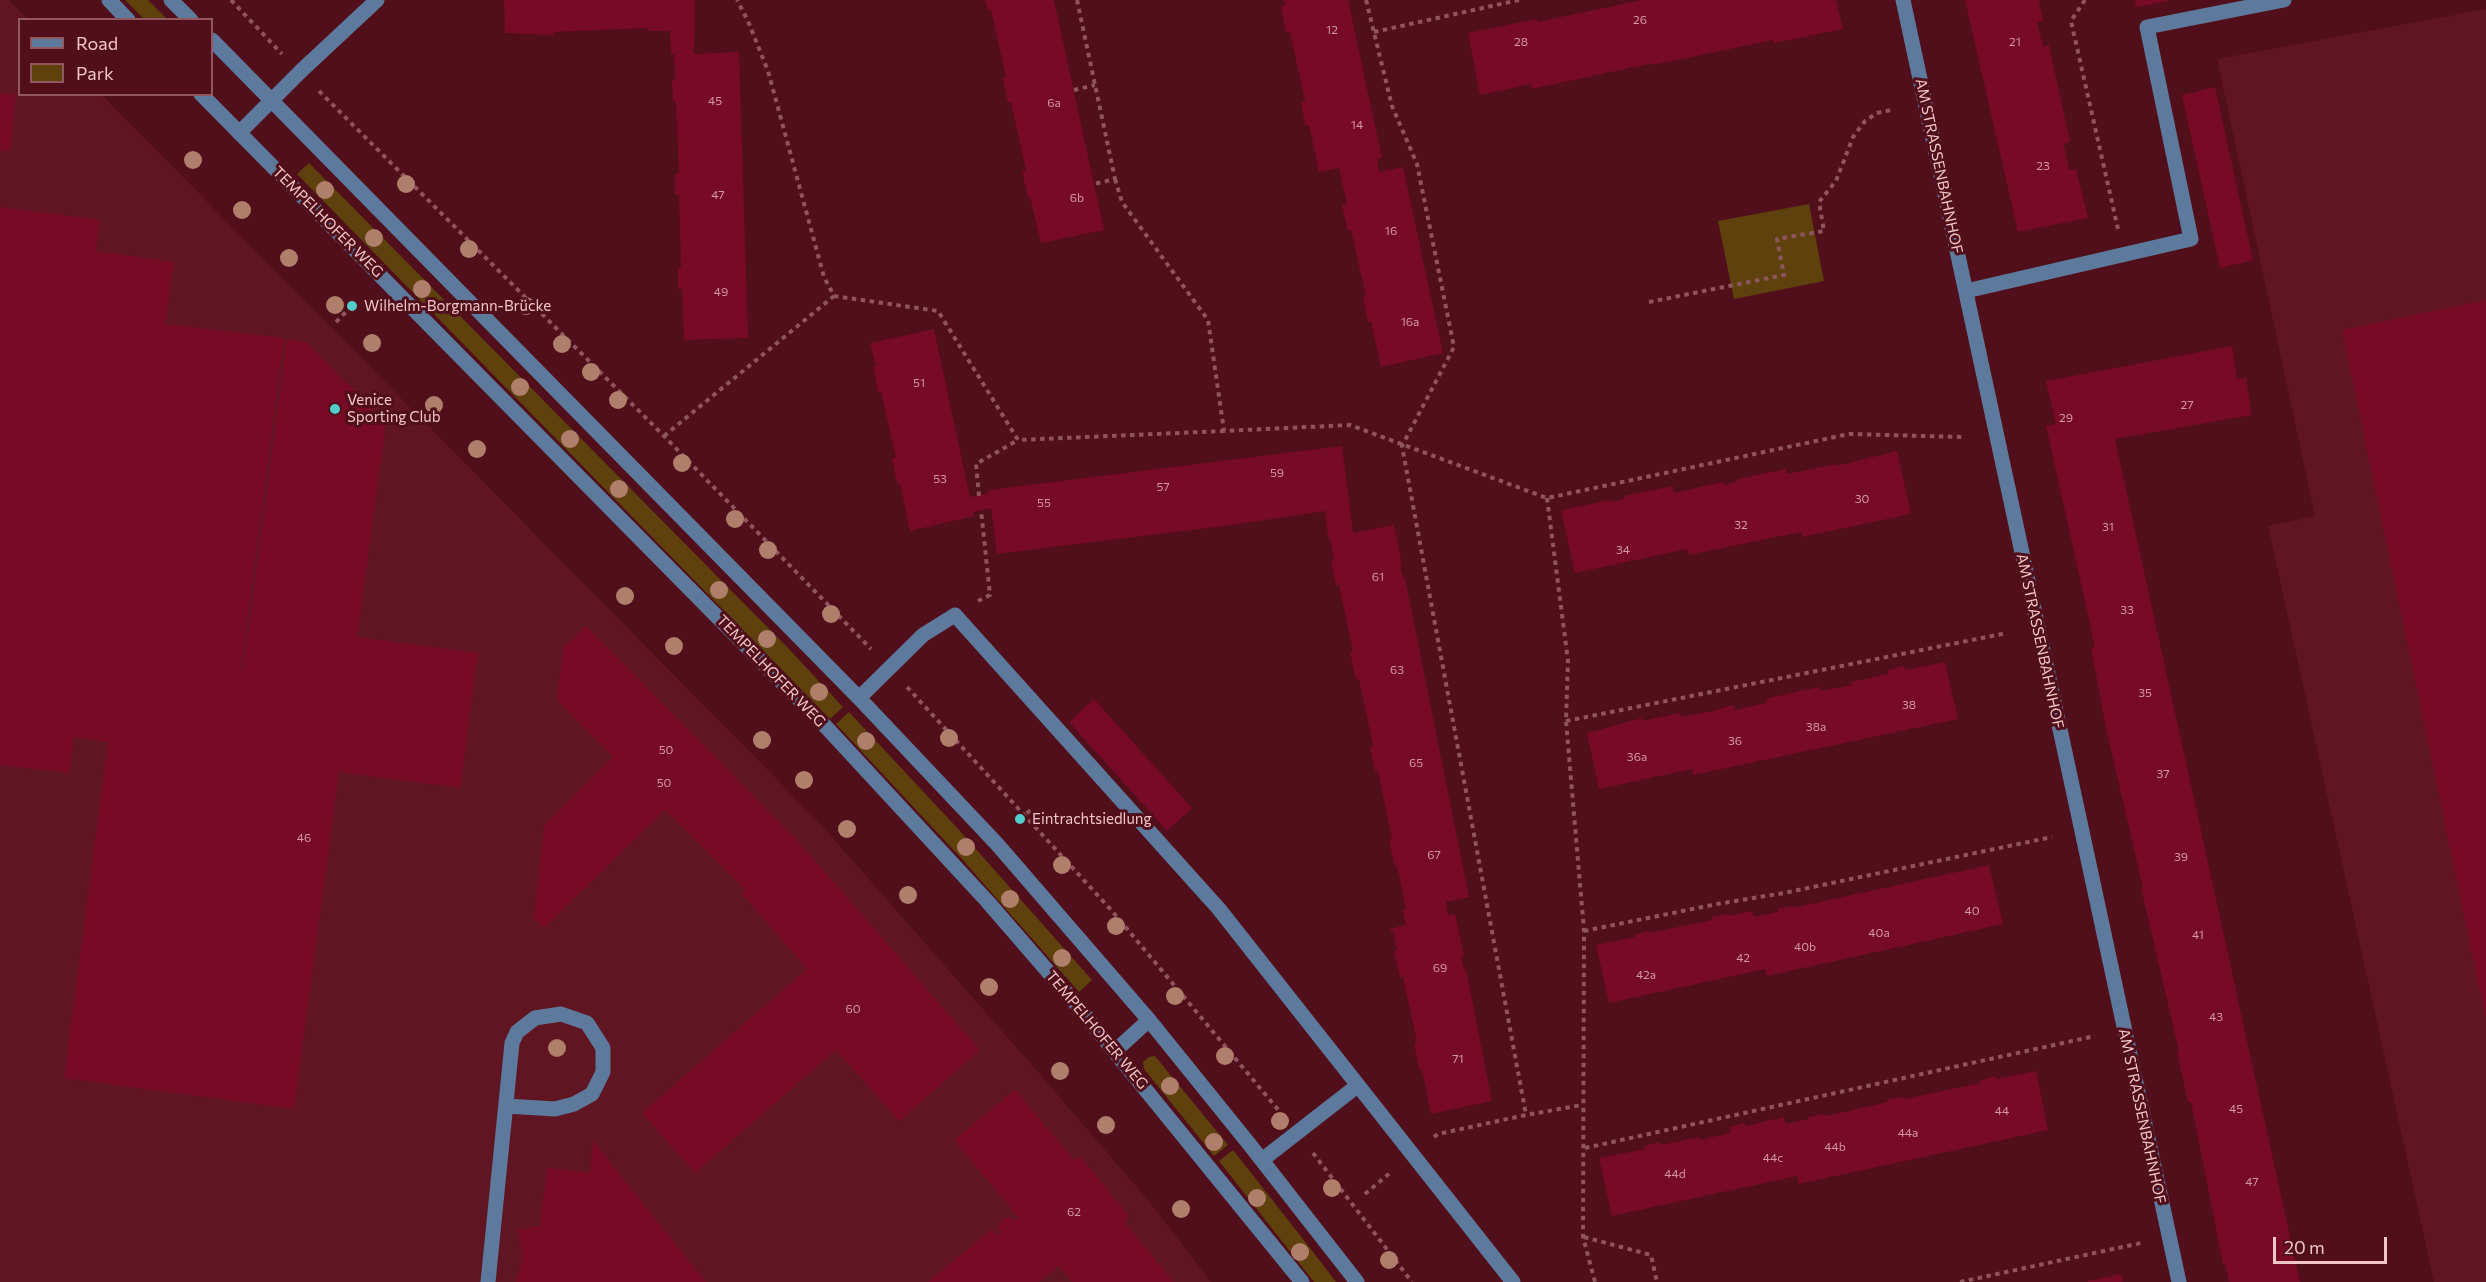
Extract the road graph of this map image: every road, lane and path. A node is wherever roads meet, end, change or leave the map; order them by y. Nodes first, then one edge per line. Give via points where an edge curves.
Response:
1 (109, 0) edge
2 (171, 0) edge
3 (231, 0) edge
4 (377, 0) edge
5 (737, 0) edge
6 (1077, 0) edge
7 (1366, 0) edge
8 (1519, 0) edge
9 (1903, 0) edge
10 (2085, 0) edge
11 (2284, 0) edge
12 (126, 18) edge
13 (189, 18) edge
14 (255, 27) dead end
15 (1374, 32) junction
16 (213, 41) edge
17 (1095, 85) junction
18 (1074, 90) dead end
19 (203, 96) edge
20 (272, 100) junction
21 (1891, 110) dead end
22 (239, 133) junction
23 (1115, 179) junction
24 (1094, 184) dead end
25 (2124, 254) junction
26 (1966, 291) junction
27 (834, 296) junction
28 (1649, 302) dead end
29 (352, 306) dead end
30 (336, 322) dead end
31 (1224, 431) junction
32 (664, 436) dead end
33 (1963, 437) dead end
34 (1018, 440) junction
35 (1402, 446) junction
36 (979, 496) dead end
37 (1547, 498) junction
38 (981, 510) dead end
39 (955, 615) junction
40 (2007, 633) dead end
41 (859, 698) junction
42 (1566, 721) junction
43 (1033, 808) dead end
44 (1020, 819) dead end
45 (2052, 837) dead end
46 (1584, 932) junction
47 (1149, 1020) junction
48 (2095, 1036) dead end
49 (1115, 1051) junction
50 (1357, 1086) junction
51 (1582, 1105) junction
52 (506, 1106) junction
53 (1526, 1115) junction
54 (1585, 1148) junction
55 (1411, 1154) junction
56 (1262, 1160) junction
57 (1365, 1194) dead end
58 (1583, 1237) junction
59 (2141, 1243) dead end
60 (488, 1282) edge
61 (1302, 1282) edge
62 (1357, 1282) edge
63 (1513, 1282) edge
64 (1595, 1282) edge
65 (1657, 1282) edge
66 (1960, 1282) edge
67 (2178, 1282) edge

1 - 12 street
2 - 13 street
3 - 14 path
4 - 20 street
5 - 27 path via 768,71 824,277
6 - 17 path
7 - 15 path
8 - 15 path
9 - 26 street, AM STRASSENBAHNHOF
10 - 25 path via 2071,21
11 - 25 street via 2146,27 2191,239
15 - 35 path via 1392,106 1417,164 1454,347
16 - 20 street
17 - 18 path
17 - 23 path
19 - 22 street, TEMPELHOFER WEG
20 - 22 street
20 - 41 street
21 - 28 path via 1865,121 1853,137 1836,181 1819,202 1824,231 1778,239 1784,275
22 - 49 street, TEMPELHOFER WEG via 827,728 987,901
23 - 24 path
23 - 31 path via 1122,202 1208,320
25 - 26 street
26 - 67 street, AM STRASSENBAHNHOF
27 - 32 path
27 - 34 path via 938,311
29 - 30 path
31 - 34 path
31 - 35 path via 1350,425
33 - 37 path via 1849,434
34 - 36 path via 976,464
35 - 37 path
35 - 53 path
37 - 42 path via 1568,661
38 - 39 path via 990,595
39 - 41 street via 923,635
39 - 50 street via 1219,909
40 - 42 path
41 - 47 street via 997,844
42 - 46 path
43 - 44 path
45 - 46 path
46 - 51 path
47 - 49 street
47 - 56 street
48 - 54 path
49 - 61 street, TEMPELHOFER WEG
50 - 55 street
50 - 56 street
51 - 53 path
51 - 54 path
52 - 52 street via 555,1109 592,1094 603,1072 603,1048 586,1023 561,1014 535,1018 517,1032 512,1043
52 - 60 street
53 - 55 path via 1438,1134
54 - 58 path
55 - 57 path
55 - 63 street
56 - 62 street
58 - 64 path
58 - 65 path via 1651,1255
59 - 66 path

